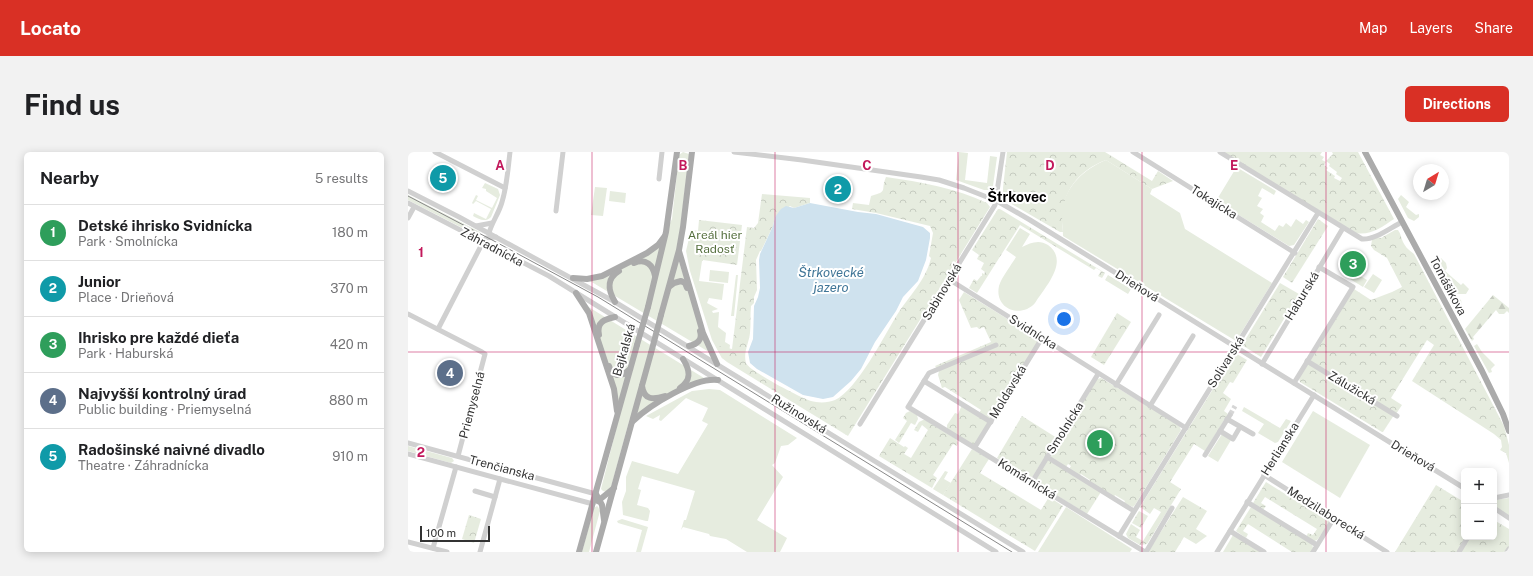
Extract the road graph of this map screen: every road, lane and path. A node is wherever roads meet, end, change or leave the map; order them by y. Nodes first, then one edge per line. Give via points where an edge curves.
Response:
1 (435, 152) edge
2 (510, 152) edge
3 (563, 152) edge
4 (662, 152) edge
5 (677, 152) edge
6 (692, 152) edge
7 (734, 152) edge
8 (1003, 152) edge
9 (1133, 152) edge
10 (1220, 152) edge
11 (1365, 152) edge
12 (782, 155) edge
13 (659, 179) dead end
14 (505, 188) junction
15 (408, 192) edge
16 (997, 201) junction
17 (408, 204) edge
18 (414, 207) junction
19 (556, 211) dead end
20 (1318, 213) junction
21 (408, 218) edge
22 (1402, 222) junction
23 (492, 223) junction
24 (476, 226) junction
25 (1343, 228) junction
26 (666, 232) junction
27 (489, 233) junction
28 (496, 237) junction
29 (483, 242) junction
30 (679, 250) junction
31 (1294, 253) junction
32 (1319, 267) junction
33 (656, 276) junction
34 (573, 278) junction
35 (950, 280) junction
36 (670, 286) junction
37 (576, 293) junction
38 (615, 302) junction
39 (408, 314) edge
40 (1159, 315) dead end
41 (615, 317) junction
42 (438, 330) junction
43 (1193, 336) dead end
44 (1042, 338) junction
45 (996, 345) dead end
46 (689, 346) junction
47 (1236, 347) junction
48 (683, 359) junction
49 (1307, 361) junction
50 (717, 364) junction
51 (1262, 364) junction
52 (630, 369) junction
53 (1098, 374) junction
54 (718, 380) junction
55 (924, 381) junction
56 (1294, 383) junction
57 (1116, 385) junction
58 (642, 386) junction
59 (1314, 395) junction
60 (1150, 406) junction
61 (617, 415) junction
62 (1397, 416) dead end
63 (632, 422) junction
64 (991, 422) junction
65 (860, 424) dead end
66 (1240, 426) junction
67 (1185, 429) junction
68 (1220, 430) junction
69 (1509, 431) edge
70 (1253, 434) dead end
71 (408, 443) edge
72 (975, 447) junction
73 (408, 454) edge
74 (1205, 455) dead end
75 (458, 456) junction
76 (1047, 457) junction
77 (456, 467) junction
78 (1264, 475) junction
79 (500, 479) junction
80 (1032, 482) junction
81 (1461, 486) edge
82 (614, 488) junction
83 (475, 492) dead end
84 (596, 494) junction
85 (1509, 495) edge
86 (495, 497) junction
87 (1497, 497) edge
88 (600, 500) junction
89 (1248, 502) junction
90 (593, 504) junction
91 (1172, 508) dead end
92 (1497, 510) edge
93 (1134, 511) junction
94 (1334, 518) junction
95 (1509, 518) edge
96 (604, 523) junction
97 (1230, 531) junction
98 (1119, 536) junction
99 (1466, 540) edge
100 (408, 542) edge
101 (1317, 545) junction
102 (433, 548) junction
103 (1509, 549) edge
104 (447, 552) edge
105 (480, 552) edge
106 (579, 552) edge
107 (596, 552) edge
108 (996, 552) edge
109 (1023, 552) edge
110 (1145, 552) edge
111 (1217, 552) edge
112 (1264, 552) edge
113 (1313, 552) edge
114 (1387, 552) edge
115 (1459, 552) edge
116 (1507, 552) edge

1 - 14 street
2 - 14 street
3 - 19 street
4 - 13 street
5 - 26 main road, Bajkalská
6 - 30 main road
7 - 12 street, Drieňová
8 - 16 street, Sabinovská
9 - 31 street, Tokajícka
10 - 20 street
11 - 22 main road, Tomášikova
12 - 16 street, Drieňová via 924,177 964,188
14 - 23 street via 502,204
15 - 24 street, Záhradnícka
16 - 35 street, Sabinovská
16 - 47 street, Drieňová
17 - 18 street, Záhradnícka
18 - 21 street
18 - 29 street, Záhradnícka
20 - 25 street
20 - 31 street, Solivarská
22 - 25 street via 1366,240
22 - 69 main road, Tomášikova via 1482,371
23 - 24 street
23 - 27 street
24 - 27 street, Záhradnícka
25 - 32 street, Haburská
26 - 33 main road, Bajkalská
26 - 34 main road via 654,248 599,278
27 - 28 street, Záhradnícka
28 - 29 street via 486,238
28 - 34 street, Záhradnícka
29 - 37 street, Záhradnícka
29 - 42 street
30 - 36 main road
30 - 50 main road via 703,333
31 - 47 street, Solivarská
32 - 49 street via 1353,287
32 - 51 street, Haburská
33 - 38 main road via 652,266 645,261 636,261 620,270 609,283 610,294
33 - 52 main road, Bajkalská, bridge
34 - 38 street, Ružinovská
35 - 44 street, Svidnícka
35 - 65 street, Sabinovská
36 - 46 main road via 680,281 686,286 701,335 698,343
36 - 58 main road, bridge
37 - 41 street, Ružinovská
37 - 61 main road via 589,313 614,390
38 - 46 street, Ružinovská
39 - 42 street
40 - 57 street
41 - 48 street, Ružinovská
41 - 52 main road via 603,320 598,332 612,372 620,375
42 - 75 street, Priemyselná via 485,354
43 - 60 street
44 - 53 street, Svidnícka
44 - 64 street, Moldavská
45 - 55 street via 930,373
46 - 50 street, Ružinovská
47 - 51 street, Drieňová
47 - 67 street, Solivarská
48 - 54 street, Ružinovská
48 - 58 main road via 689,369 689,375 681,388 654,399 645,395
49 - 56 street
49 - 62 street, Zálužická
50 - 109 street, Ružinovská
51 - 56 street, Drieňová
52 - 61 main road, Bajkalská
53 - 57 street, Svidnícka
53 - 76 street, Smolnícka
54 - 63 main road via 693,384 644,411
54 - 108 street, Ružinovská
55 - 64 street
55 - 72 street, Komárnická via 908,407
56 - 59 street, Drieňová
57 - 60 street, Svidnícka
58 - 63 main road
59 - 78 street, Herlianska
59 - 81 street, Drieňová
60 - 67 street, Svidnícka
61 - 84 main road, Bajkalská
63 - 82 main road
64 - 72 street, Moldavská
66 - 68 street via 1233,438
66 - 68 street via 1228,417
66 - 70 street
67 - 93 street, Solivarská
68 - 74 street
71 - 75 street, Trenčianska
72 - 80 street, Komárnická
73 - 77 street, Trenčianska
75 - 84 street, Trenčianska
76 - 80 street, Smolnícka
76 - 93 street
77 - 79 street, Trenčianska
77 - 102 street
78 - 89 street, Herlianska
78 - 94 street, Medzilaborecká
79 - 86 street, Trenčianska
79 - 90 street, Trenčianska
80 - 98 street, Komárnická
82 - 88 main road
82 - 96 main road
83 - 86 street
84 - 88 main road
84 - 90 main road, Bajkalská
85 - 87 street
86 - 105 street, Trenčianska
88 - 90 main road
88 - 96 main road
89 - 97 street, Herlianska
89 - 101 street
90 - 106 main road, Bajkalská
91 - 110 street
92 - 95 street
93 - 98 street, Solivarská
94 - 101 street
94 - 114 street, Medzilaborecká
96 - 107 main road
97 - 111 street, Herlianska
97 - 112 street
98 - 110 street, Komárnická
99 - 115 street
100 - 102 street
101 - 113 street
102 - 104 street
103 - 116 street

